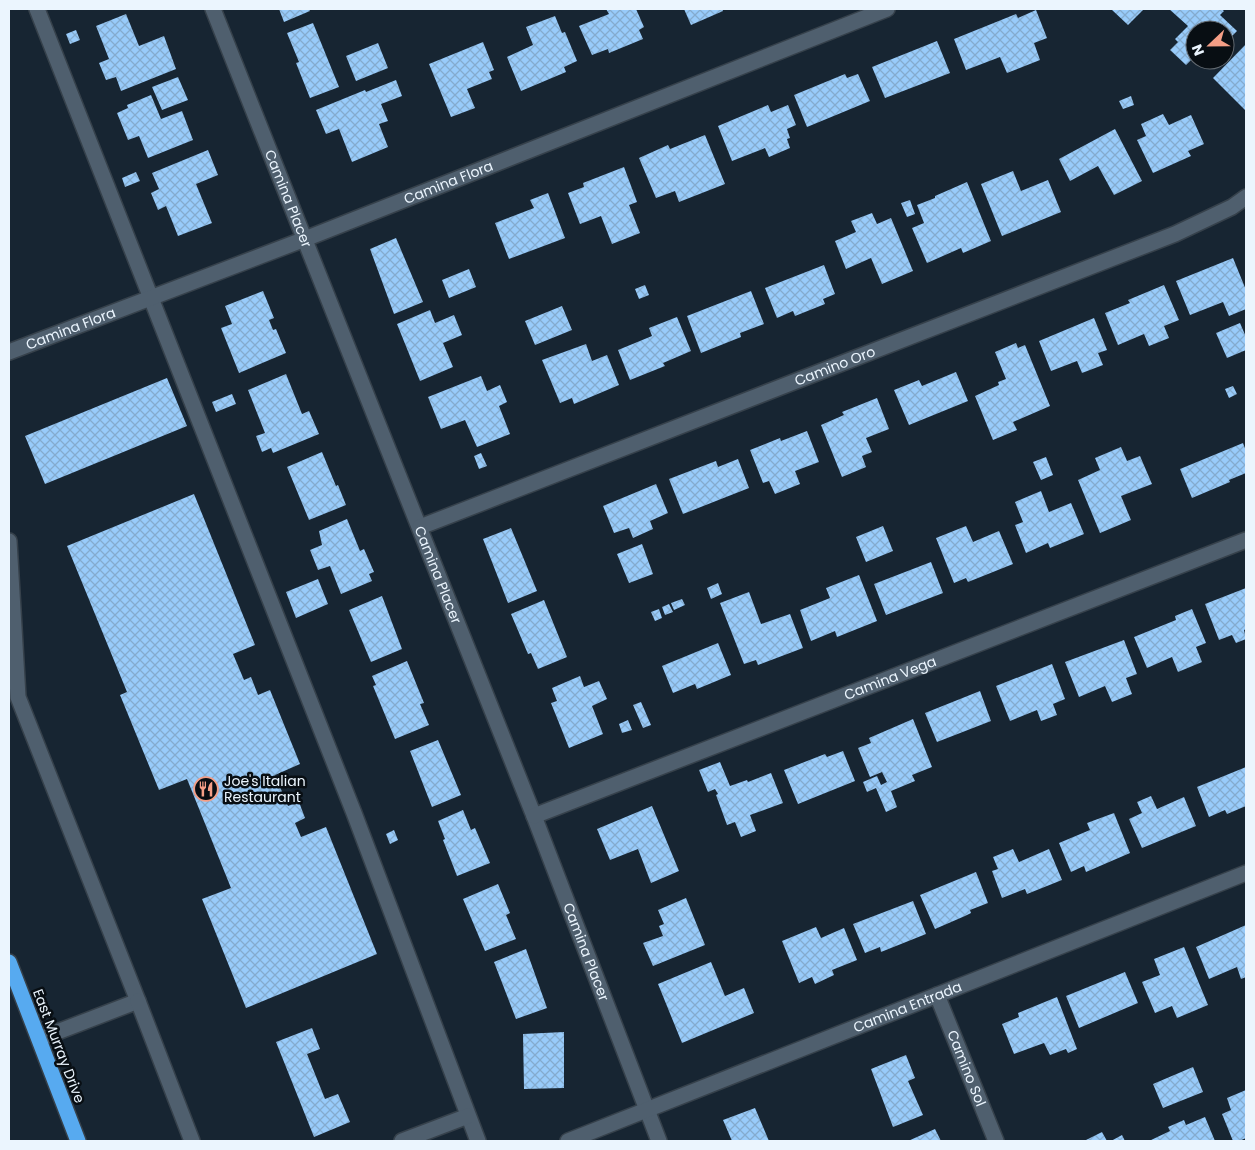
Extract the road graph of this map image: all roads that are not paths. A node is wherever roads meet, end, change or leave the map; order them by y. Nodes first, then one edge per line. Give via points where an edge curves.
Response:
1 (37, 9) edge
2 (213, 9) edge
3 (887, 9) edge
4 (1246, 197) edge
5 (305, 239) junction
6 (150, 298) junction
7 (9, 352) edge
8 (420, 527) junction
9 (1246, 540) edge
10 (9, 541) edge
11 (534, 816) junction
12 (1246, 873) edge
13 (9, 962) edge
14 (937, 995) junction
15 (138, 1001) junction
16 (39, 1039) junction
17 (647, 1110) junction
18 (468, 1116) junction
19 (78, 1141) edge
20 (192, 1141) edge
21 (402, 1141) edge
22 (478, 1141) edge
23 (568, 1141) edge
24 (659, 1141) edge
25 (996, 1141) edge

1 - 6 street
2 - 5 street, Camina Placer
3 - 5 street, Camina Flora
4 - 8 street, Camino Oro via 1175,234
5 - 6 street, Camina Flora
5 - 8 street, Camina Placer
6 - 7 street, Camina Flora
6 - 18 street via 354,814
8 - 11 street, Camina Placer
9 - 11 street, Camina Vega
10 - 15 street via 18,697
11 - 17 street, Camina Placer
12 - 14 street, Camina Entrada
13 - 16 highway, East Murray Drive
14 - 17 street, Camina Entrada
14 - 25 street, Camino Sol
15 - 16 street
15 - 20 street
16 - 19 highway, East Murray Drive
17 - 23 street, Camina Entrada
17 - 24 street, Camina Placer
18 - 21 street
18 - 22 street

